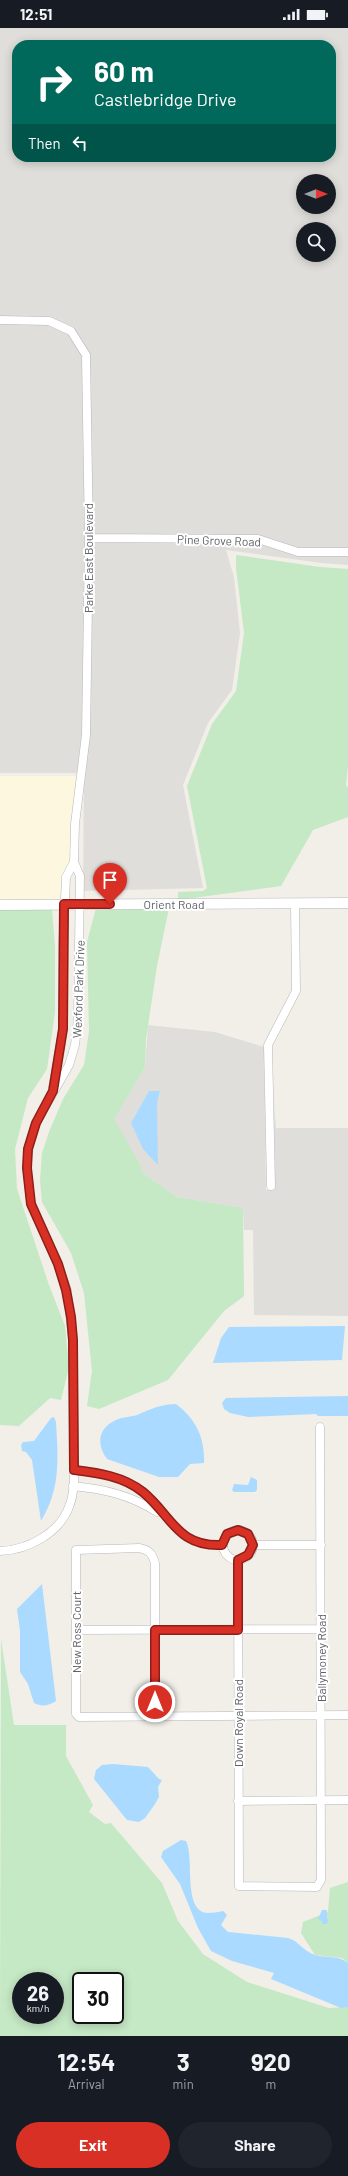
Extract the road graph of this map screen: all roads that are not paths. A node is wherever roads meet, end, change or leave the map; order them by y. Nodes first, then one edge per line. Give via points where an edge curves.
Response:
1 (0, 320) edge
2 (89, 538) junction
3 (348, 552) edge
4 (74, 862) junction
5 (296, 903) junction
6 (348, 903) edge
7 (64, 904) junction
8 (80, 904) junction
9 (0, 905) edge
10 (53, 1091) junction
11 (271, 1186) dead end
12 (320, 1427) dead end
13 (74, 1470) junction
14 (73, 1486) junction
15 (163, 1515) junction
16 (222, 1545) junction
17 (253, 1545) junction
18 (321, 1545) junction
19 (0, 1550) edge
20 (238, 1560) junction
21 (321, 1629) junction
22 (76, 1630) junction
23 (155, 1630) junction
24 (238, 1630) junction
25 (321, 1715) junction
26 (348, 1715) edge
27 (155, 1716) junction
28 (238, 1716) junction
29 (321, 1800) junction
30 (348, 1800) edge
31 (238, 1801) junction
32 (239, 1886) joint

1 - 2 street, Parke East Boulevard via 49,321 71,331 86,355
2 - 3 street, Pine Grove Road via 258,539 298,552
2 - 4 street, Parke East Boulevard via 86,735 75,824
4 - 7 street, Parke East Boulevard via 66,877
4 - 8 street, Parke East Boulevard via 80,876
5 - 6 street, Orient Road
5 - 8 street, Orient Road
5 - 11 street via 296,991 268,1045
7 - 8 street, Orient Road
7 - 9 street, Orient Road
7 - 10 street, Wexford Park Drive via 63,1029
8 - 10 street, Wexford Park Drive via 78,1019 75,1045 69,1065
10 - 13 street, Wexford Park Drive via 36,1123 28,1149 27,1175 31,1204 60,1270 71,1317
12 - 18 street, Ballymoney Road
13 - 14 street, Wexford Park Drive
13 - 15 street via 121,1479 143,1492
14 - 15 street via 120,1493 142,1502
14 - 19 street, Wexford Park Drive via 70,1504 61,1520 46,1536 28,1546
15 - 16 street via 190,1539 210,1546
16 - 17 street via 227,1534 238,1530 248,1534
16 - 20 street via 227,1556
17 - 18 street
17 - 20 street via 248,1555
18 - 21 street, Ballymoney Road
20 - 24 street, Down Royal Road
21 - 24 street
21 - 25 street, Ballymoney Road
22 - 23 street
22 - 23 street, New Ross Court via 76,1550 138,1548 147,1550 155,1563
22 - 27 street, New Ross Court via 76,1714 79,1717
23 - 24 street
23 - 27 street
24 - 28 street, Down Royal Road
25 - 26 street
25 - 28 street
25 - 29 street, Ballymoney Road
27 - 28 street
28 - 31 street, Down Royal Road
29 - 30 street
29 - 31 street
29 - 32 street, Ballymoney Road via 321,1880 317,1887
31 - 32 street, Down Royal Road

